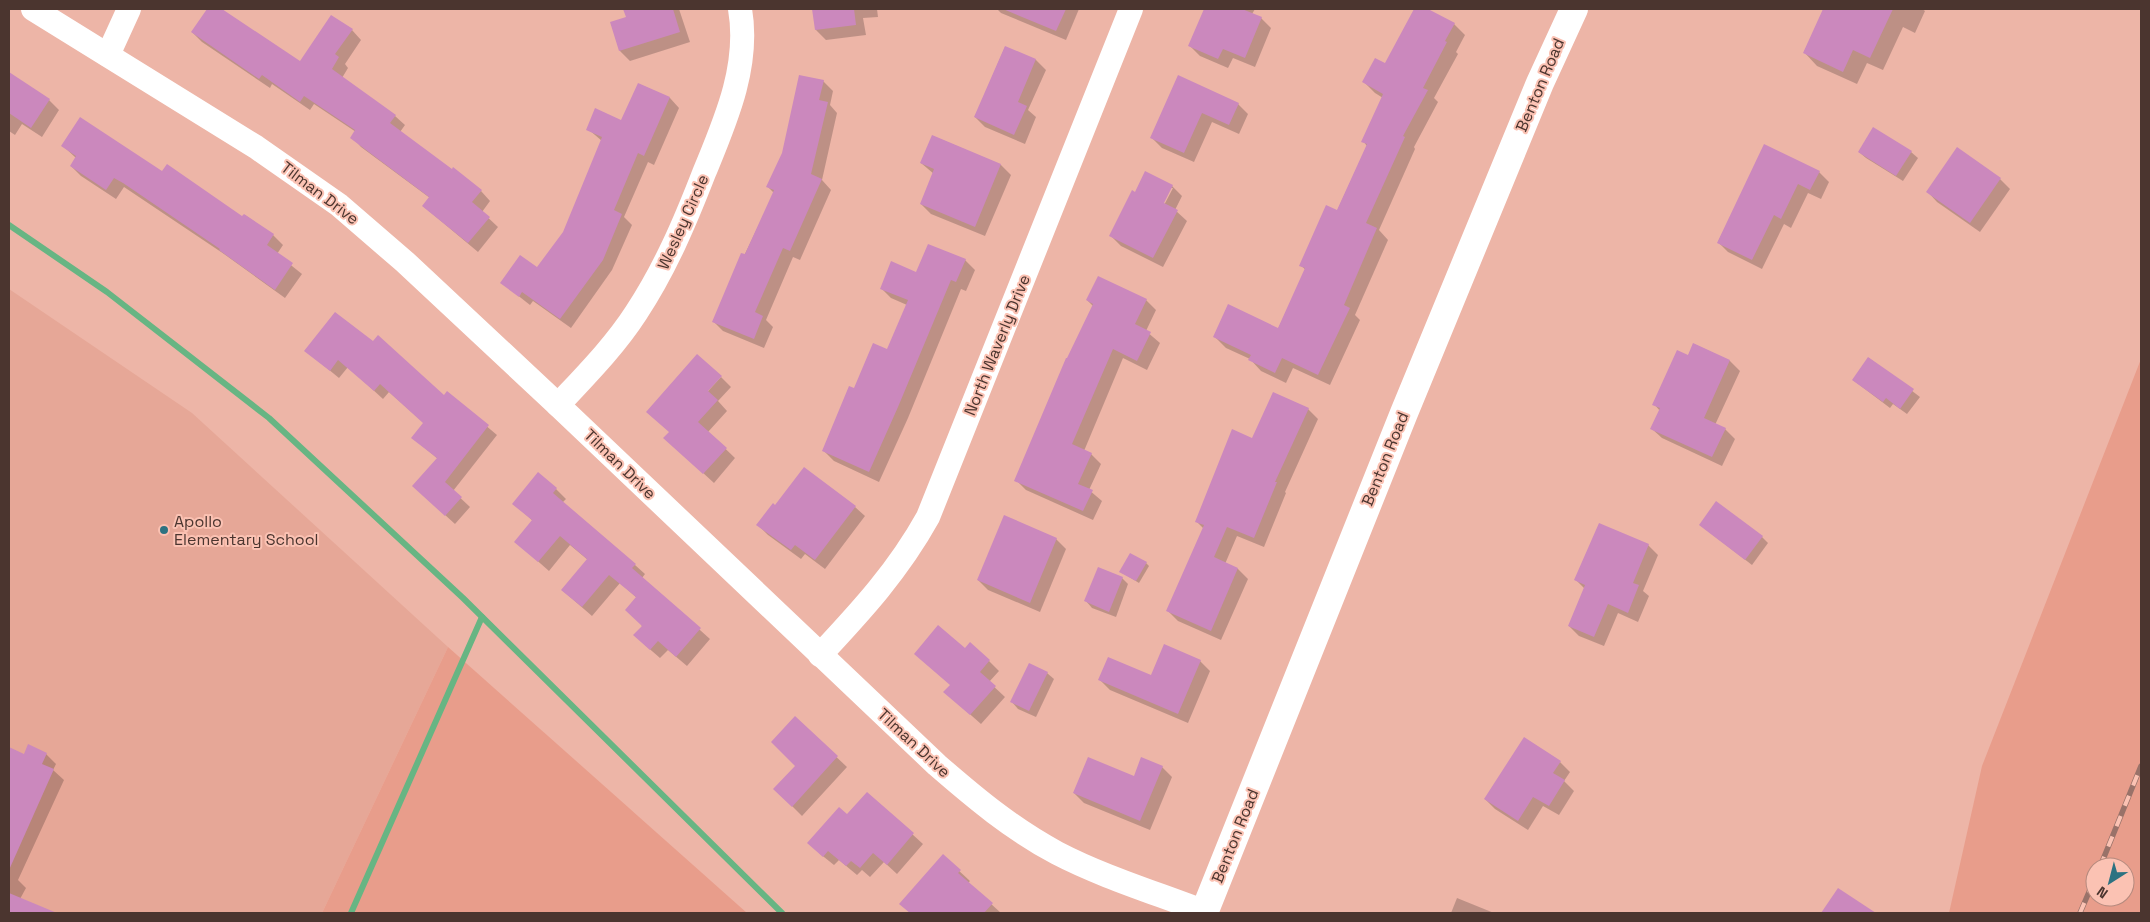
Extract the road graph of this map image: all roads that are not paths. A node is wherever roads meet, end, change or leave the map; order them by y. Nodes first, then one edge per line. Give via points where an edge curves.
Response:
1 (33, 9) edge
2 (129, 9) edge
3 (740, 9) edge
4 (1131, 9) edge
5 (1574, 9) edge
6 (108, 55) junction
7 (558, 406) junction
8 (820, 655) junction
9 (1205, 912) edge

1 - 6 street, Tilman Drive
2 - 6 street
3 - 7 street, Wesley Circle via 741,58 734,94 672,251 650,292 618,337
4 - 8 street, North Waverly Drive via 928,516 885,583
5 - 9 main road, Benton Road via 1422,368
6 - 7 street, Tilman Drive via 256,147 339,205
7 - 8 street, Tilman Drive
8 - 9 street, Tilman Drive via 937,765 1002,820 1091,869

